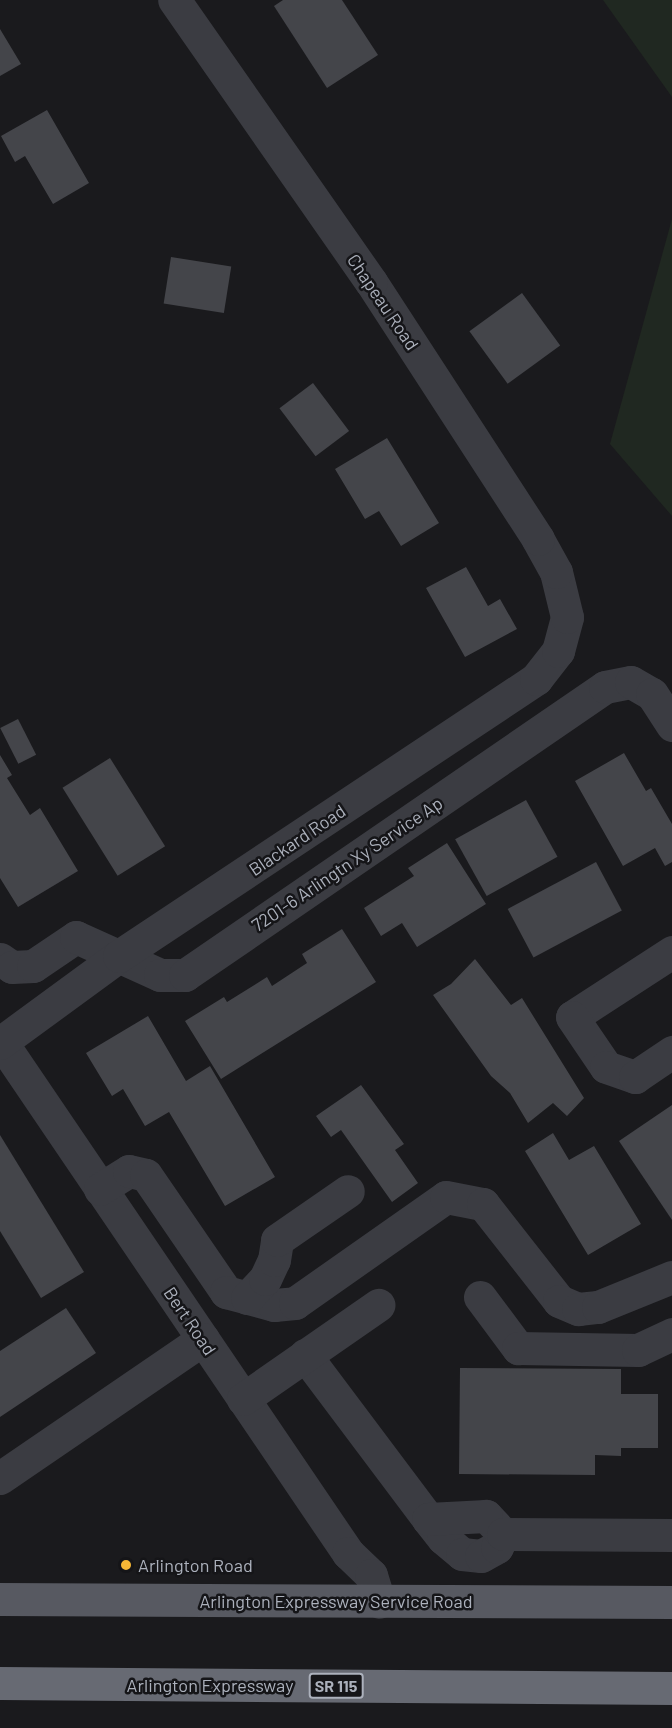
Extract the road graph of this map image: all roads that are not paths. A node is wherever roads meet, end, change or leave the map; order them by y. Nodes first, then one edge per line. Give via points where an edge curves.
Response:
1 (174, 0) edge
2 (567, 616) joint
3 (672, 725) edge
4 (672, 952) edge
5 (119, 956) junction
6 (0, 959) edge
7 (1, 1041) edge
8 (672, 1052) edge
9 (100, 1190) junction
10 (348, 1191) dead end
11 (672, 1277) edge
12 (236, 1295) junction
13 (480, 1297) dead end
14 (378, 1305) dead end
15 (196, 1329) junction
16 (672, 1334) edge
17 (305, 1355) junction
18 (243, 1399) junction
19 (0, 1478) edge
20 (672, 1535) edge
21 (0, 1599) edge
22 (379, 1602) junction
23 (672, 1602) edge
24 (0, 1683) edge
25 (672, 1688) edge

1 - 2 street, Chapeau Road via 371,282 532,529 556,573
2 - 5 street, Blackard Road via 558,651 536,679
3 - 5 street, 7201-6 Arlingtn Xy Service Ap via 652,694 631,682 605,687 185,975 160,975
4 - 8 street via 572,1017 606,1067 615,1071 635,1077
5 - 6 street, 7201-6 Arlingtn Xy Service Ap via 76,937 33,966 12,967
5 - 7 street, Blackard Road
7 - 9 street, Bert Road
9 - 12 street via 129,1171 146,1175
9 - 15 street, Bert Road
10 - 12 street via 277,1240 274,1260 265,1279
11 - 12 street via 598,1307 578,1309 559,1301 483,1204 446,1197 295,1303 274,1305
12 - 15 street
13 - 16 street via 518,1348 638,1350
14 - 17 street
15 - 18 street, Bert Road
15 - 19 street
17 - 18 street
17 - 20 street via 428,1519 462,1554 481,1556 497,1547 503,1534
18 - 22 street, Bert Road via 348,1553 371,1575
21 - 22 main road, Arlington Expressway Service Road
22 - 23 main road, Arlington Expressway Service Road
24 - 25 highway, Arlington Expressway / SR 115

